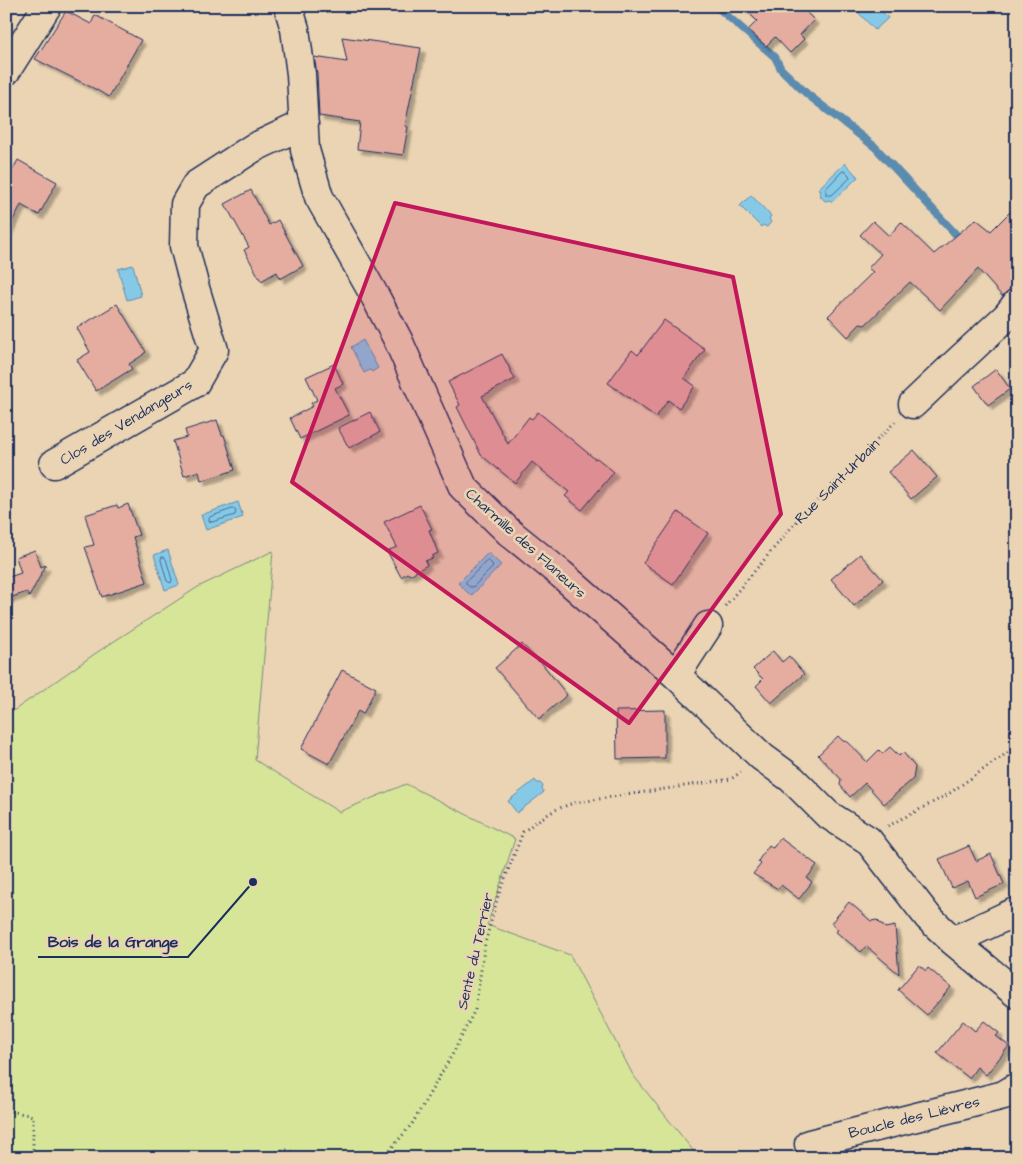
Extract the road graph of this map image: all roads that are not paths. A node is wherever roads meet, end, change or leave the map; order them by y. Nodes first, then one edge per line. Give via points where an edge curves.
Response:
1 (47, 6) edge
2 (288, 6) edge
3 (6, 70) edge
4 (304, 124) junction
5 (1017, 303) edge
6 (914, 404) road end
7 (54, 464) dead end
8 (708, 626) road end
9 (676, 676) junction
10 (1017, 911) edge
11 (953, 940) junction
12 (1017, 994) edge
13 (1017, 1087) edge
14 (809, 1144) dead end

1 - 3 street
2 - 4 street, Charmille des Flaneurs via 295,29
4 - 7 street, Clos des Vendangeurs via 253,148 196,186 185,204 184,246 214,350 195,383
4 - 9 street, Charmille des Flaneurs via 305,150 319,197 398,340 463,487 509,532
5 - 6 street
8 - 9 street
9 - 11 street, Charmille des Flaneurs via 762,758 792,779 827,814 876,833 928,917
10 - 11 street
11 - 12 street
13 - 14 street, Boucle des Lièvres via 1004,1095

